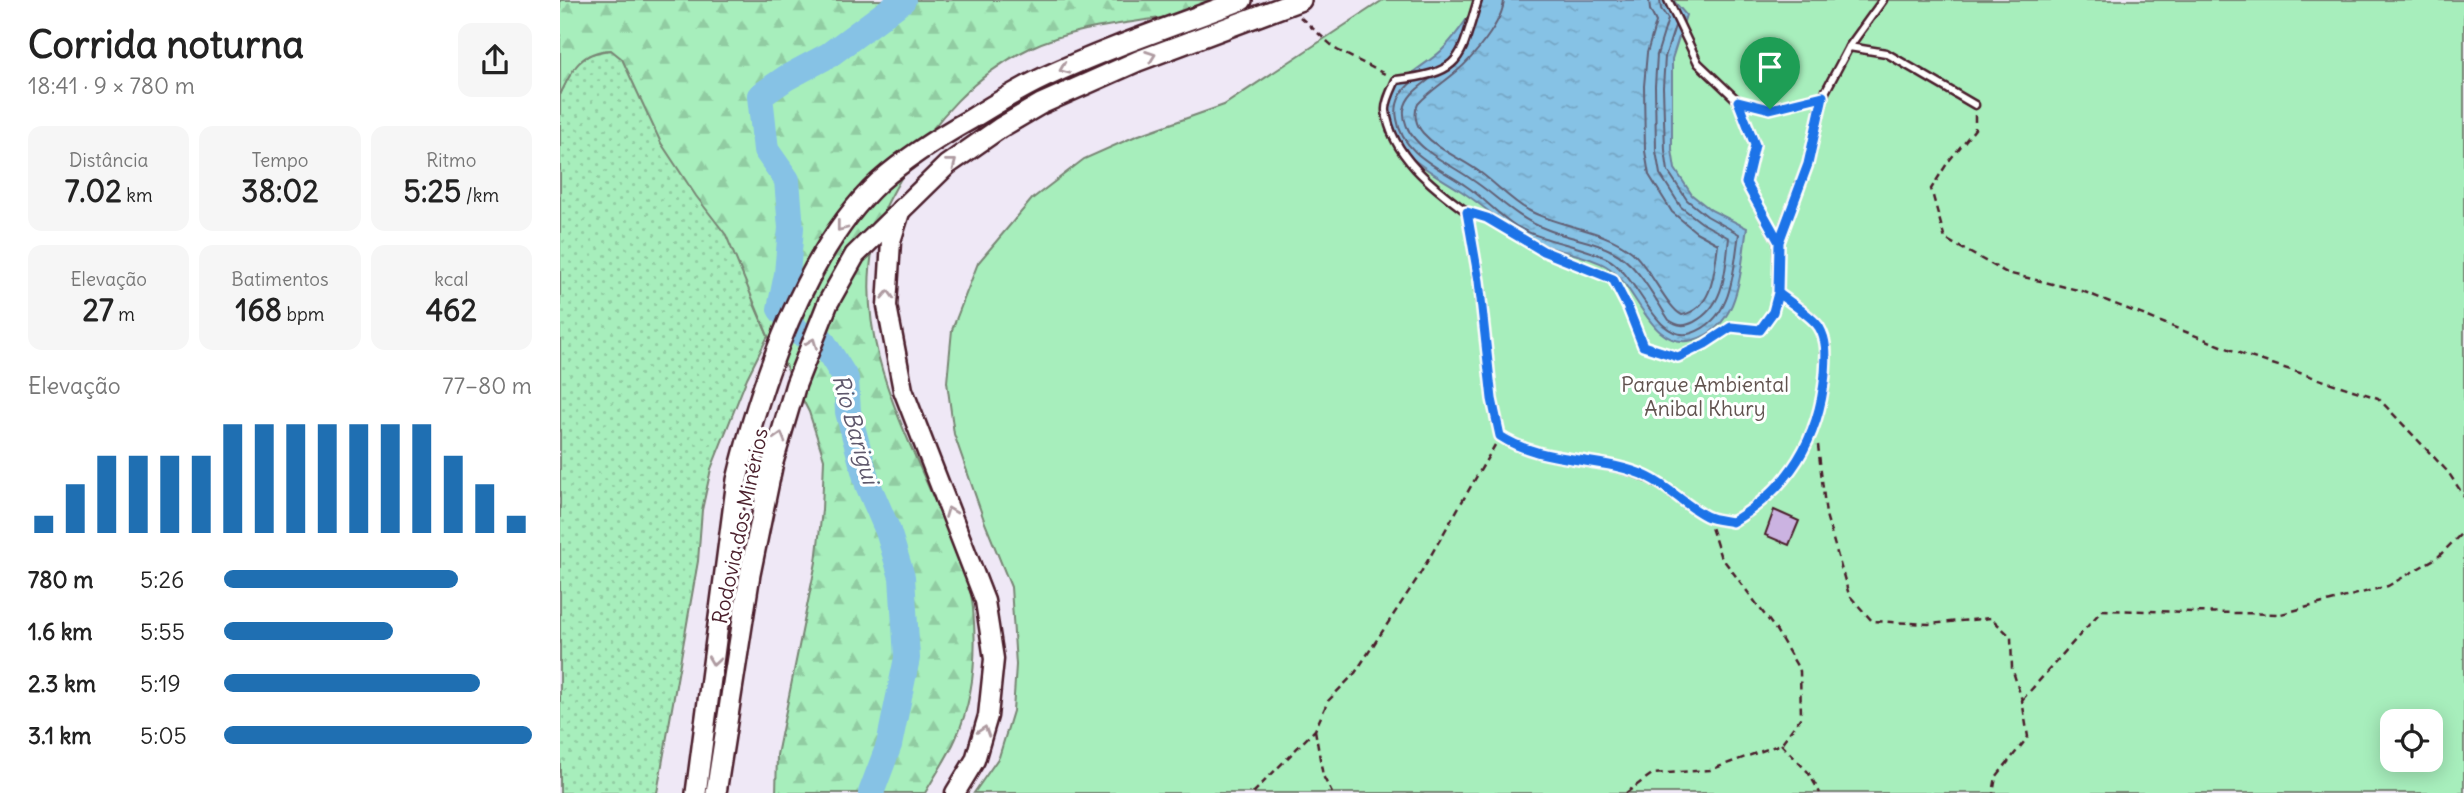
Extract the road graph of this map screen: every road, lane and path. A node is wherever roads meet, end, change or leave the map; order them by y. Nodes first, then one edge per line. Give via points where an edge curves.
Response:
1 (1242, 0) edge
2 (1478, 0) edge
3 (1668, 0) edge
4 (1883, 0) edge
5 (1294, 3) edge
6 (1849, 47) junction
7 (1396, 80) junction
8 (1823, 96) junction
9 (1738, 101) junction
10 (1975, 105) joint
11 (901, 209) junction
12 (1467, 212) junction
13 (1779, 242) junction
14 (1778, 293) junction
15 (1816, 425) junction
16 (1500, 436) junction
17 (2464, 496) edge
18 (1707, 516) junction
19 (2464, 531) edge
20 (2022, 700) junction
21 (1315, 730) junction
22 (1781, 744) junction
23 (696, 793) edge
24 (716, 793) edge
25 (955, 793) edge
26 (1253, 793) edge
27 (1332, 793) edge
28 (1626, 793) edge
29 (1820, 793) edge
30 (1993, 793) edge

1 -> 23 main road, Rodovia dos Minérios via 1043,78 929,143 879,183 830,242 774,354 737,480
2 - 7 lane via 1464,48 1448,68
3 - 9 lane via 1698,63
4 - 6 lane
5 - 7 path via 1337,50
11 -> 5 main road, Rodovia dos Minérios via 947,165 1041,104 1138,61
6 - 8 lane
6 - 10 lane via 1886,53
7 - 12 lane via 1385,109 1395,142 1426,180
8 - 9 path via 1770,109
8 - 13 lane via 1808,164
9 - 13 lane via 1755,145 1746,183
10 - 17 path via 1975,129 1931,189 1945,239 2007,273 2082,291 2247,356 2378,398 2448,472
24 -> 11 main road, Rodovia dos Minérios via 756,538 796,384 828,303 855,255
25 -> 11 main road via 975,760 988,716 993,659 985,601 903,390 887,306 891,241
12 - 14 path via 1487,218 1543,251 1613,279 1643,346 1678,357 1731,327 1760,330 1773,312
12 - 16 lane
13 - 14 lane
14 - 15 lane via 1818,326 1827,351
15 - 18 lane via 1800,456 1756,508 1732,522
15 - 20 path via 1826,514 1850,595 1872,621 1929,624 1991,618 2011,637 2012,668
16 - 18 lane via 1516,447 1648,477
16 - 21 path via 1417,579 1355,673 1328,701
18 - 22 path via 1720,555 1776,630 1800,671 1801,717
19 - 20 path via 2438,557 2388,586 2281,614 2102,610
20 - 30 path via 2028,737 1996,777
21 - 26 path
21 - 27 path via 1323,776
22 - 28 path via 1710,770 1652,774
22 - 29 path via 1808,772

